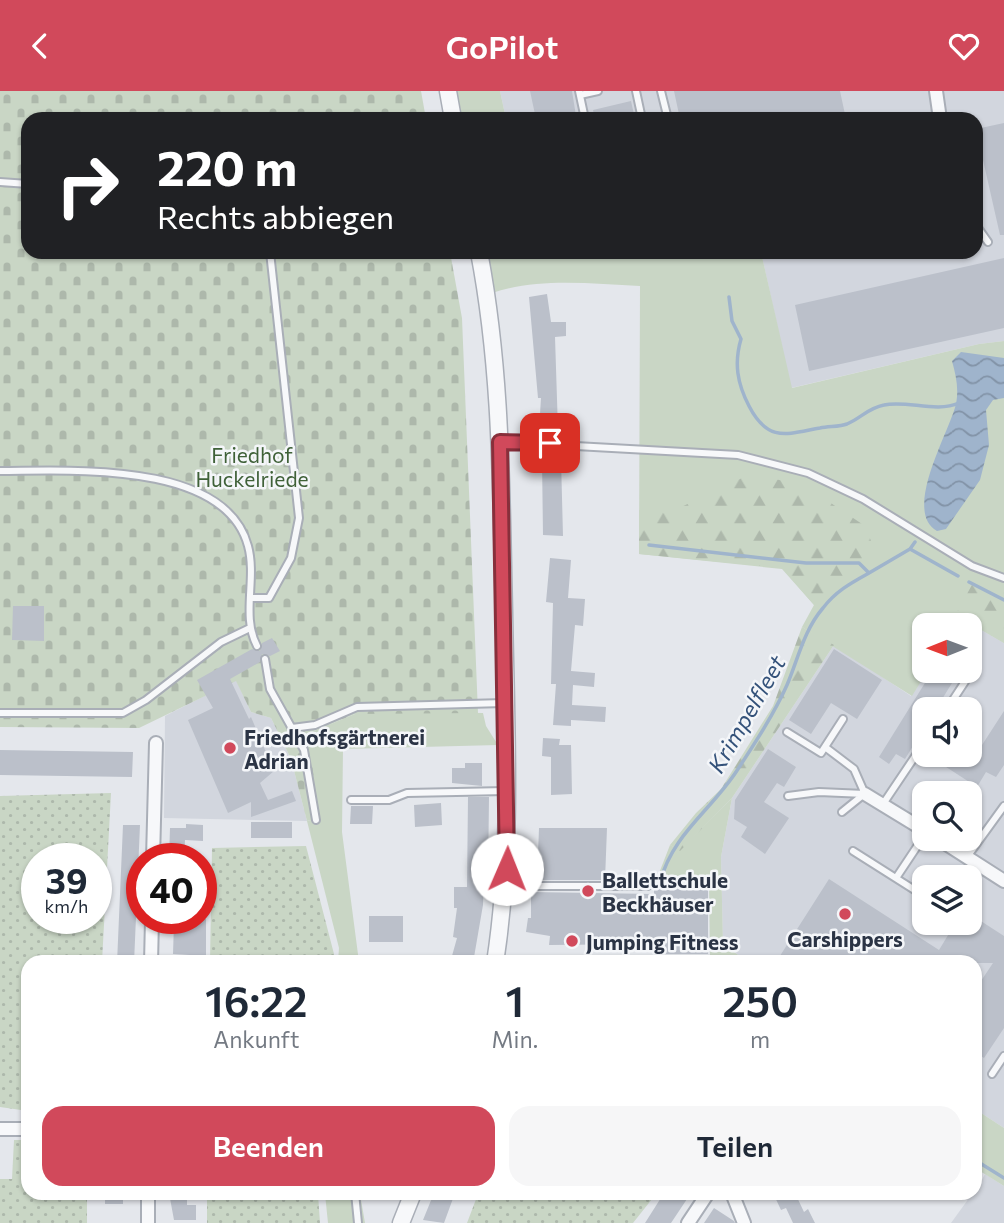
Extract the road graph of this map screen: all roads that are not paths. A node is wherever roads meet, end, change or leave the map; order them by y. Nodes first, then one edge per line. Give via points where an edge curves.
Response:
1 (447, 91) edge
2 (598, 91) edge
3 (636, 91) edge
4 (661, 91) edge
5 (936, 91) edge
6 (579, 93) edge
7 (452, 112) edge
8 (583, 112) edge
9 (640, 112) edge
10 (666, 112) edge
11 (939, 112) edge
12 (0, 182) edge
13 (21, 184) edge
14 (983, 235) edge
15 (988, 242) dead end
16 (271, 259) edge
17 (480, 259) edge
18 (500, 442) junction
19 (0, 471) edge
20 (1004, 578) edge
21 (251, 598) junction
22 (250, 628) junction
23 (257, 646) dead end
24 (265, 659) dead end
25 (506, 703) junction
26 (0, 713) edge
27 (843, 719) dead end
28 (292, 728) junction
29 (787, 732) dead end
30 (156, 743) dead end
31 (825, 747) junction
32 (912, 761) edge
33 (508, 791) junction
34 (865, 794) junction
35 (788, 796) dead end
36 (351, 800) dead end
37 (883, 804) junction
38 (1004, 806) edge
39 (842, 812) dead end
40 (316, 820) dead end
41 (912, 822) edge
42 (153, 843) edge
43 (853, 851) dead end
44 (914, 851) edge
45 (958, 851) edge
46 (967, 857) junction
47 (896, 878) junction
48 (1004, 881) edge
49 (506, 886) junction
50 (648, 886) dead end
51 (912, 888) edge
52 (152, 934) edge
53 (151, 955) edge
54 (496, 955) edge
55 (1004, 1056) edge
56 (992, 1074) dead end
57 (0, 1129) edge
58 (21, 1129) edge
59 (148, 1200) edge
60 (356, 1200) edge
61 (410, 1200) edge
62 (703, 1200) edge
63 (735, 1200) edge
64 (148, 1223) edge
65 (358, 1223) edge
66 (401, 1223) edge
67 (688, 1223) edge
68 (744, 1223) edge

1 - 7 street
2 - 6 lane
3 - 9 lane
4 - 10 lane
5 - 11 street
6 - 8 lane
12 - 13 lane
14 - 15 lane
16 - 21 lane via 299,523 291,558 269,598
17 - 18 street via 494,339
18 - 20 lane via 738,455 808,473 863,499 972,566
18 - 25 street
19 - 21 lane via 121,472 186,488 222,507 240,524 252,569
21 - 22 lane
22 - 23 lane
22 - 26 lane via 221,642 123,713
24 - 28 lane via 270,689
25 - 28 lane via 357,707 315,725
25 - 33 street
27 - 31 lane
28 - 40 lane via 304,750
29 - 31 lane via 821,753
30 - 42 street
31 - 34 lane via 854,769
32 - 37 lane
33 - 36 lane via 407,793 389,800
33 - 49 street
34 - 35 lane
34 - 37 street
34 - 39 lane
37 - 41 street
38 - 46 lane
43 - 47 lane
44 - 47 lane
45 - 46 street
46 - 48 street
47 - 51 lane
49 - 50 lane
49 - 54 street
52 - 53 street
55 - 56 lane
57 - 58 street
59 - 64 street
60 - 65 lane
61 - 66 street
62 - 67 street
63 - 68 street

